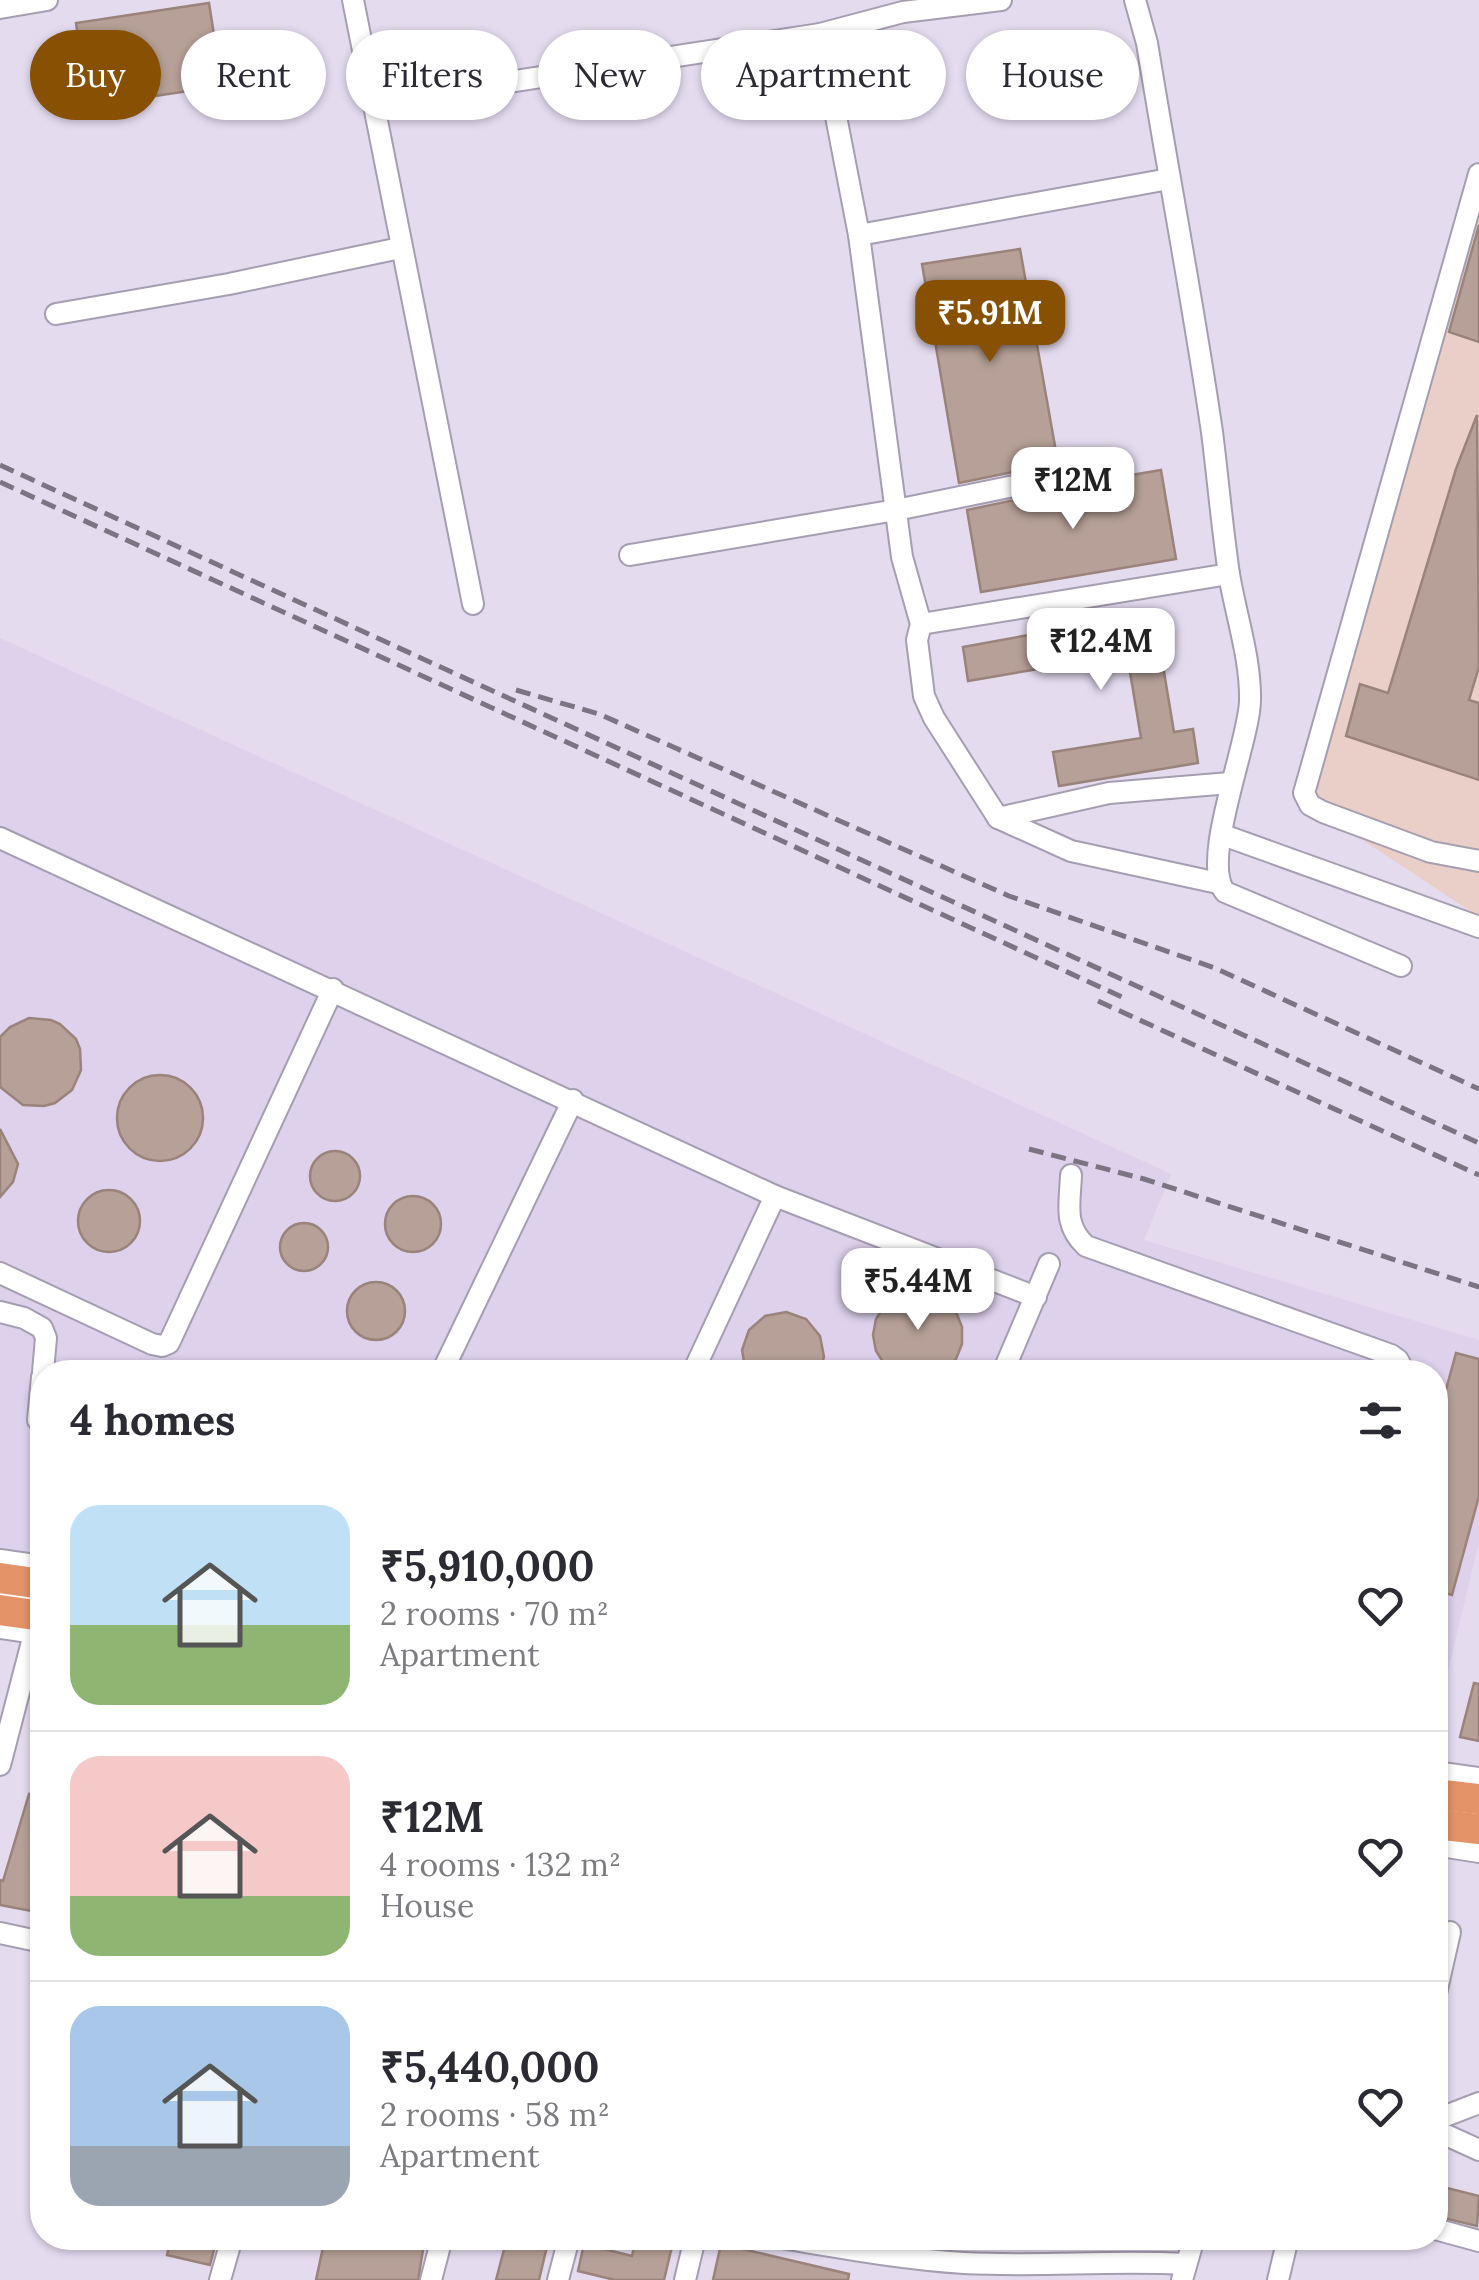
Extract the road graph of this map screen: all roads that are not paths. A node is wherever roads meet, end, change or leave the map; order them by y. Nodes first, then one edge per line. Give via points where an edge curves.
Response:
1 (47, 0) edge
2 (353, 0) edge
3 (1001, 0) edge
4 (1136, 0) edge
5 (0, 8) edge
6 (359, 30) edge
7 (835, 30) edge
8 (701, 52) edge
9 (518, 81) edge
10 (376, 120) edge
11 (837, 120) edge
12 (1479, 174) edge
13 (1169, 179) junction
14 (860, 235) junction
15 (400, 248) junction
16 (56, 314) dead end
17 (1063, 476) dead end
18 (896, 510) junction
19 (630, 555) dead end
20 (1229, 574) junction
21 (473, 604) dead end
22 (921, 624) junction
23 (1230, 784) junction
24 (998, 818) junction
25 (1223, 835) junction
26 (0, 838) edge
27 (1479, 862) edge
28 (1218, 883) junction
29 (1479, 927) edge
30 (1401, 966) dead end
31 (333, 990) junction
32 (573, 1100) junction
33 (1071, 1175) dead end
34 (774, 1196) junction
35 (1049, 1264) dead end
36 (0, 1273) edge
37 (1036, 1297) junction
38 (0, 1312) edge
39 (44, 1360) edge
40 (448, 1360) edge
41 (699, 1360) edge
42 (1008, 1360) edge
43 (1398, 1360) edge
44 (0, 1560) edge
45 (30, 1564) edge
46 (0, 1578) edge
47 (30, 1582) edge
48 (0, 1610) edge
49 (30, 1621) edge
50 (30, 1626) edge
51 (0, 1628) edge
52 (30, 1660) edge
53 (0, 1766) edge
54 (1448, 1774) edge
55 (1479, 1778) edge
56 (1448, 1795) edge
57 (1479, 1799) edge
58 (1448, 1825) edge
59 (1479, 1828) edge
60 (1448, 1848) edge
61 (1479, 1852) edge
62 (0, 1932) edge
63 (1450, 1932) dead end
64 (30, 1939) edge
65 (1448, 1941) edge
66 (1479, 2103) edge
67 (1448, 2115) edge
68 (1448, 2136) edge
69 (1479, 2150) edge
70 (1448, 2232) edge
71 (1479, 2240) edge
72 (229, 2250) edge
73 (439, 2250) edge
74 (566, 2250) edge
75 (692, 2250) edge
76 (849, 2250) edge
77 (1285, 2250) edge
78 (1184, 2272) edge
79 (220, 2280) edge
80 (431, 2280) edge
81 (558, 2280) edge
82 (685, 2280) edge
83 (1278, 2280) edge

1 - 5 street
2 - 6 street
3 - 7 street via 904,12
4 - 13 street
8 - 9 street
10 - 15 street
11 - 14 street
12 - 27 street via 1304,793 1323,812 1430,852
13 - 14 street
13 - 20 street
14 - 18 street
15 - 16 street
15 - 21 street
17 - 18 street
18 - 19 street
18 - 22 street
20 - 22 street
20 - 23 street via 1250,702
22 - 24 street via 924,696
23 - 24 street via 1109,793
23 - 25 street
24 - 28 street via 1071,851
25 - 28 street
25 - 29 street
26 - 31 street
28 - 30 street via 1225,892
31 - 32 street
31 - 36 street via 169,1343 152,1344
32 - 34 street
32 - 40 street
33 - 43 street via 1070,1226 1086,1246
34 - 37 street
34 - 41 street
35 - 37 street
37 - 42 street
38 - 39 street via 42,1328
44 - 45 street
46 - 47 highway
48 - 49 highway
50 - 51 street
52 - 53 street
54 - 55 street
56 - 57 highway
58 - 59 highway
60 - 61 street
62 - 64 street
63 - 65 street
66 - 67 street
68 - 69 street
70 - 71 street
72 - 79 street
73 - 80 street
74 - 81 street
75 - 82 street
76 - 78 street via 965,2263 1114,2260
77 - 83 street

